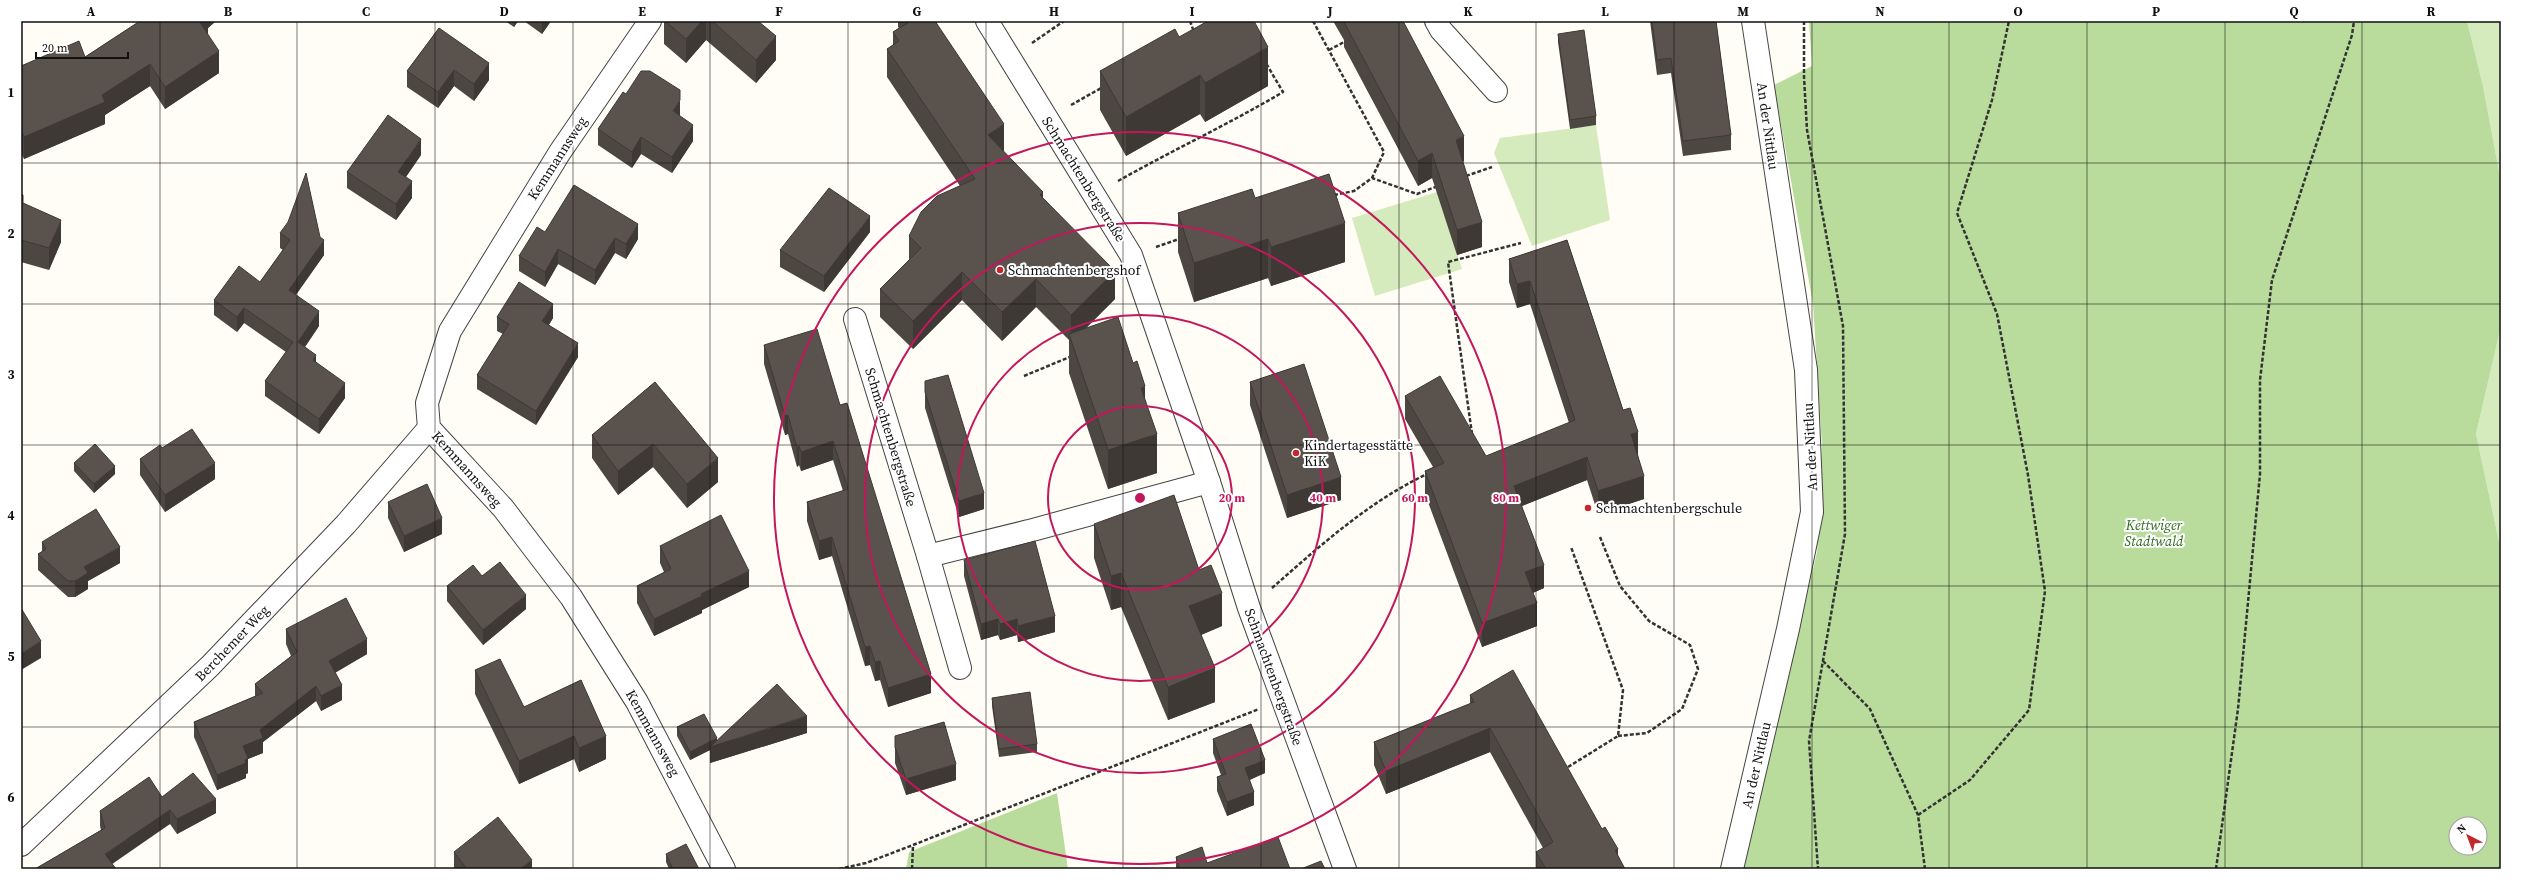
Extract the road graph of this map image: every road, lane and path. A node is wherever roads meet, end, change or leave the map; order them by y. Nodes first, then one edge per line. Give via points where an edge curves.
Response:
1 (650, 21) edge
2 (987, 21) edge
3 (1064, 21) edge
4 (1190, 21) edge
5 (1313, 21) edge
6 (1436, 21) edge
7 (1753, 21) edge
8 (2008, 21) edge
9 (2354, 21) edge
10 (1195, 35) edge
11 (1350, 39) edge
12 (1329, 50) junction
13 (1010, 58) junction
14 (1264, 59) edge
15 (1105, 86) edge
16 (1496, 91) dead end
17 (1047, 119) junction
18 (1492, 167) dead end
19 (1372, 178) junction
20 (1462, 178) edge
21 (1440, 186) edge
22 (1093, 195) junction
23 (1332, 195) edge
24 (1183, 237) edge
25 (1521, 243) dead end
26 (1131, 255) junction
27 (855, 319) dead end
28 (1073, 356) edge
29 (1024, 376) dead end
30 (429, 428) junction
31 (1472, 436) edge
32 (1434, 471) edge
33 (1209, 482) junction
34 (1600, 537) dead end
35 (1571, 547) dead end
36 (928, 556) junction
37 (1249, 608) junction
38 (960, 668) dead end
39 (1281, 700) junction
40 (1618, 736) junction
41 (1568, 767) edge
42 (1918, 815) junction
43 (21, 845) edge
44 (913, 846) junction
45 (724, 869) edge
46 (839, 869) edge
47 (912, 869) edge
48 (1345, 869) edge
49 (1732, 869) edge
50 (1818, 869) edge
51 (1925, 869) edge
52 (2216, 869) edge

1 - 30 street, Kemmannsweg via 560,152 450,331 427,403
2 - 13 street, Schmachtenbergstraße
3 - 13 path
4 - 10 path
5 - 12 path
6 - 16 street via 1441,30
7 - 49 street, An der Nittlau via 1806,370 1812,512 1788,629
8 - 42 path via 1992,100 1957,213 1997,314 2028,475 2045,591 2029,710 1970,780
9 - 52 path via 2352,35 2272,280 2260,380 2260,474 2238,709
11 - 12 path
12 - 19 path via 1384,152
13 - 17 street, Schmachtenbergstraße
14 - 22 path via 1283,92 1227,125 1174,150
15 - 17 path
17 - 22 street, Schmachtenbergstraße
18 - 20 path
19 - 21 path via 1417,194
19 - 23 path via 1354,190
22 - 26 street, Schmachtenbergstraße
24 - 26 path
25 - 31 path via 1448,262
26 - 33 street, Schmachtenbergstraße
27 - 36 street, Schmachtenbergstraße
28 - 29 path
30 - 43 street, Berchemer Weg via 346,524 210,666
30 - 45 street, Kemmannsweg via 503,508 571,597 637,702
32 - 37 path via 1378,501 1331,537
33 - 36 street via 1029,532
33 - 37 street, Schmachtenbergstraße
34 - 40 path via 1620,586 1649,621 1690,645 1698,669 1682,709 1647,733
35 - 40 path via 1623,690
36 - 38 street, Schmachtenbergstraße
37 - 39 street, Schmachtenbergstraße
39 - 44 path
39 - 48 street, Schmachtenbergstraße
40 - 41 path
42 - 50 path via 1870,709 1823,661 1809,740
42 - 51 path
44 - 46 path via 866,863
44 - 47 path

